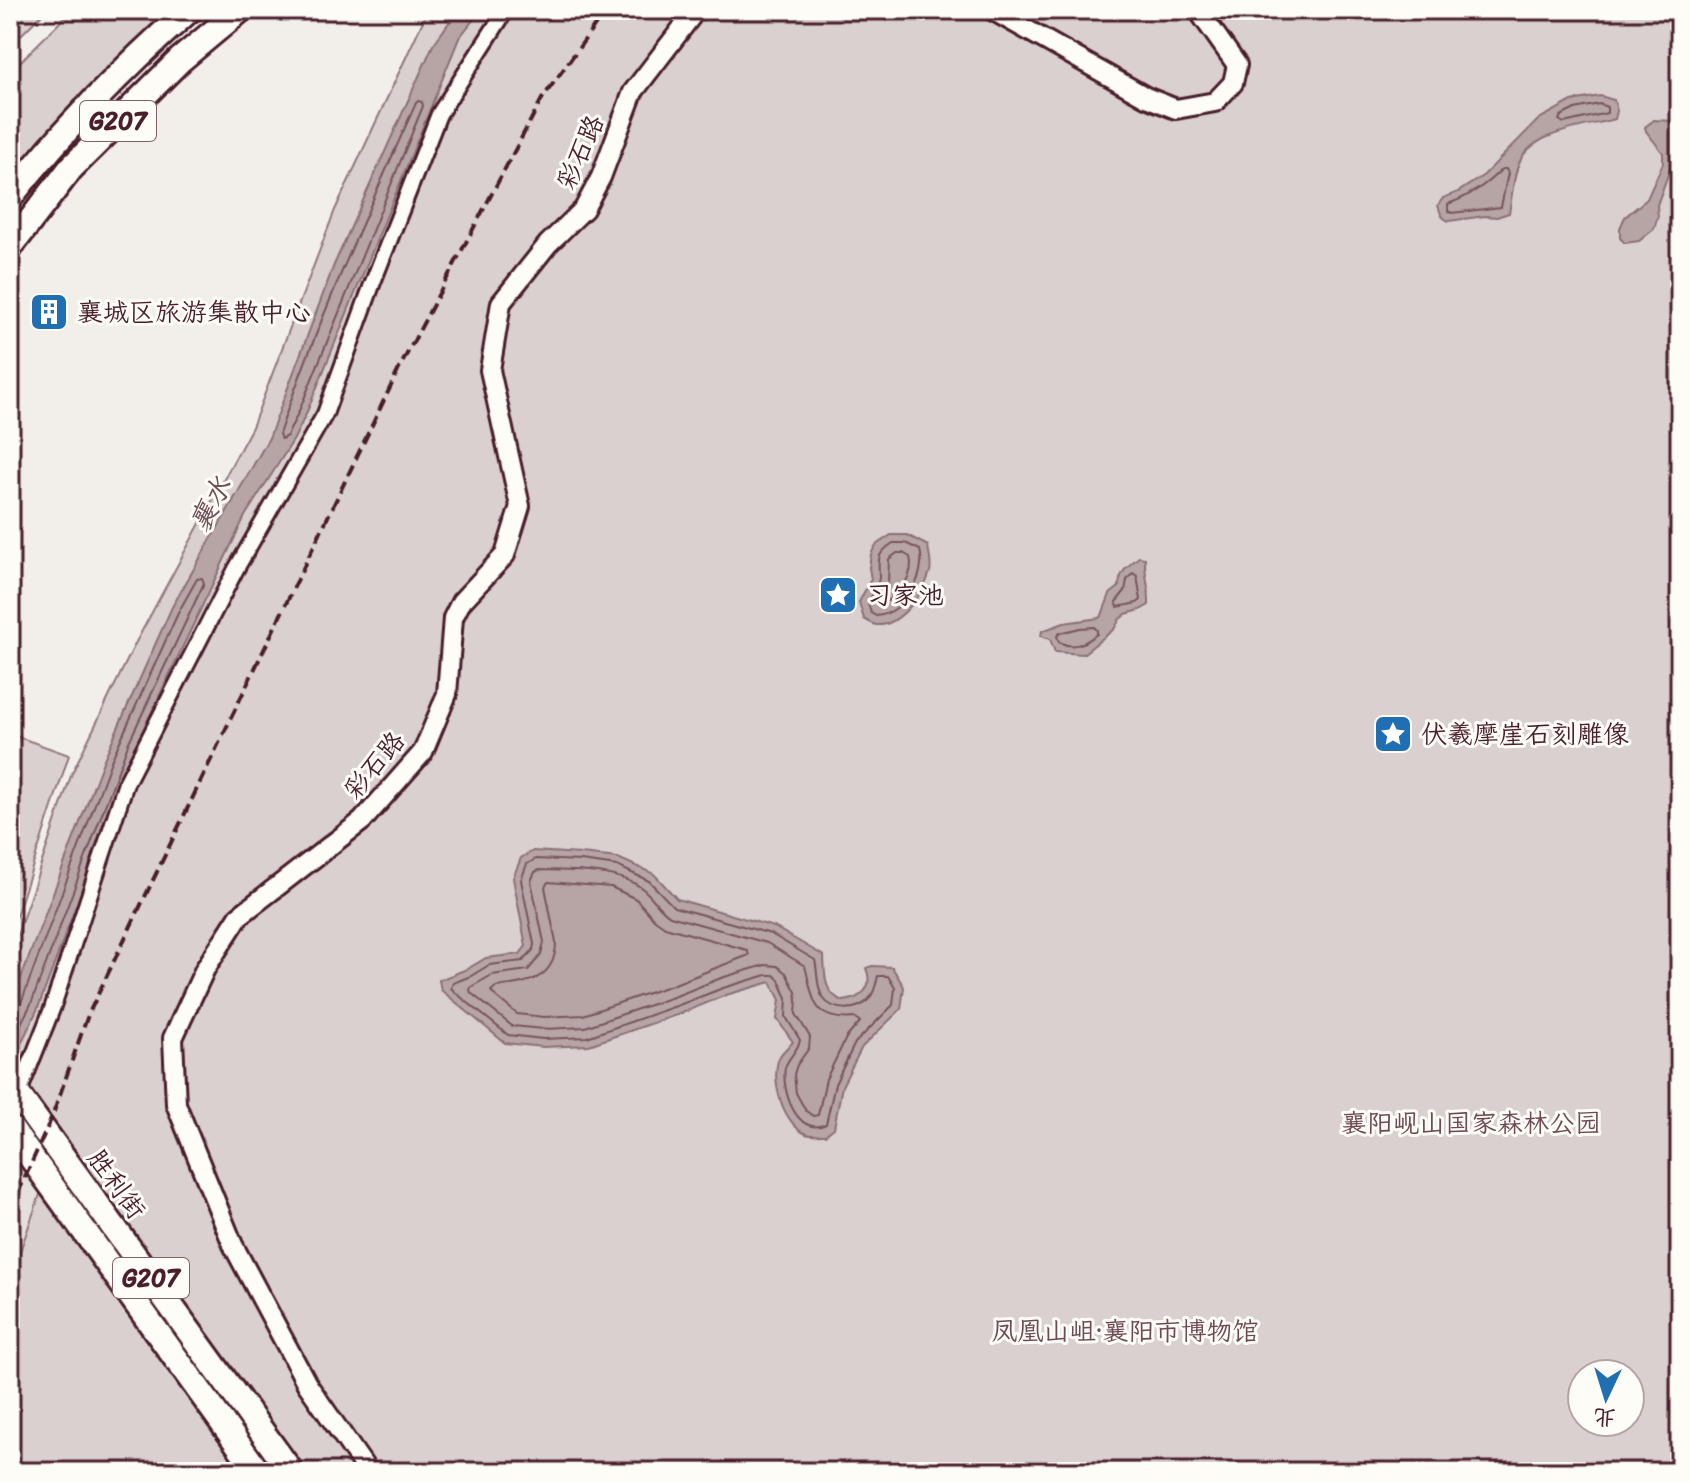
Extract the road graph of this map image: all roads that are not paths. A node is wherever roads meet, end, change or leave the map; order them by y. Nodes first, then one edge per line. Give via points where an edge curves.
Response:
1 (189, 10) edge
2 (240, 10) edge
3 (506, 10) edge
4 (696, 10) edge
5 (992, 10) edge
6 (1198, 10) edge
7 (10, 197) edge
8 (10, 247) edge
9 (14, 1089) edge
10 (10, 1128) edge
11 (258, 1472) edge
12 (291, 1472) edge
13 (368, 1472) edge

1 - 7 highway, G207 via 44,154
2 - 8 highway, G207 via 180,60 71,168
3 - 9 street via 439,114 325,414 236,569 126,783 52,1009
4 - 13 street, 彩石路 via 633,92 584,209 501,303 490,370 520,506 505,555 461,602 453,618 447,694 423,752 362,821 239,916 205,969 173,1038 176,1104 233,1245 307,1384
5 - 6 street via 1176,109 1215,102 1233,83 1237,65
9 - 12 highway, 胜利街 / G207
10 - 11 highway, 胜利街 / G207

